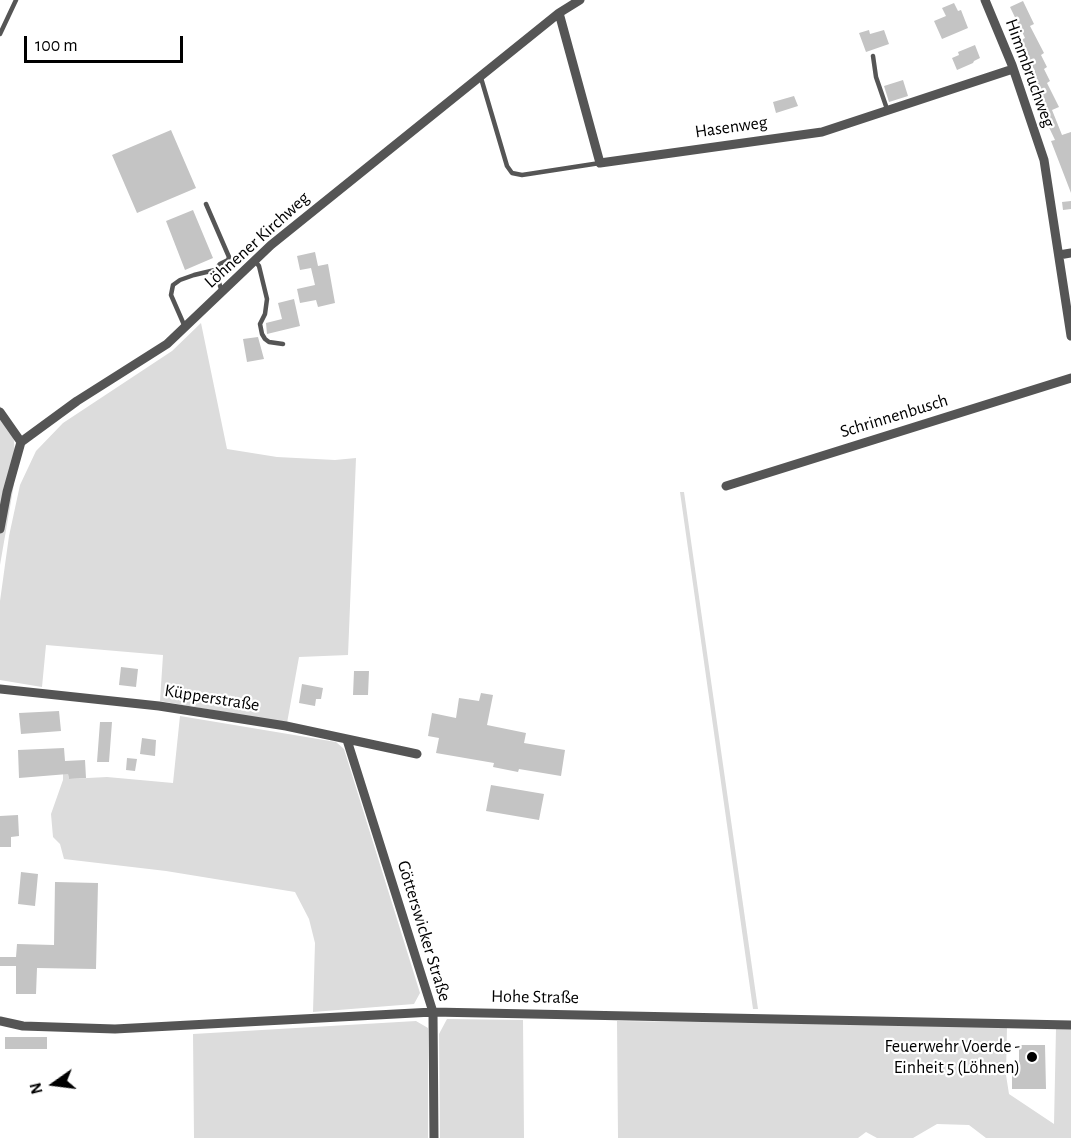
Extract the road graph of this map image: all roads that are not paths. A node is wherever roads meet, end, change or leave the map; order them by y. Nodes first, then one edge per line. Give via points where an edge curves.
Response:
1 (16, 0) edge
2 (580, 0) edge
3 (985, 0) edge
4 (559, 13) junction
5 (0, 34) edge
6 (873, 56) dead end
7 (1013, 69) junction
8 (481, 78) junction
9 (887, 109) junction
10 (600, 163) junction
11 (206, 204) dead end
12 (1071, 253) edge
13 (1059, 255) junction
14 (255, 261) junction
15 (215, 270) junction
16 (222, 292) junction
17 (186, 328) junction
18 (1071, 336) edge
19 (283, 344) dead end
20 (1071, 378) edge
21 (0, 412) edge
22 (21, 442) junction
23 (726, 486) dead end
24 (0, 529) edge
25 (0, 689) edge
26 (347, 740) junction
27 (417, 754) dead end
28 (433, 1012) junction
29 (0, 1021) edge
30 (1071, 1024) edge
31 (434, 1138) edge

1 - 5 lane
2 - 4 street, Löhnener Kirchweg
3 - 7 street, Himmbruchweg
4 - 8 street, Löhnener Kirchweg
4 - 10 street
6 - 9 lane
7 - 9 street, Hasenweg
7 - 13 street, Himmbruchweg via 1044,160
8 - 10 lane via 507,166 513,173 522,175
8 - 14 street, Löhnener Kirchweg
9 - 10 street, Hasenweg via 822,132
11 - 15 lane via 229,257
12 - 13 street
13 - 18 street, Himmbruchweg
14 - 16 street, Löhnener Kirchweg
14 - 19 lane via 267,299 260,324 262,334 269,342
15 - 16 lane
15 - 17 lane via 173,285 171,295
16 - 17 street, Löhnener Kirchweg
17 - 22 street, Löhnener Kirchweg
20 - 23 street, Schrinnenbusch
21 - 22 street
22 - 24 street
25 - 26 street, Küpperstraße via 159,706
26 - 27 street, Küpperstraße
26 - 28 street, Götterswicker Straße
28 - 29 street, Hohe Straße via 115,1029 23,1026
28 - 30 street, Hohe Straße
28 - 31 street, Götterswicker Straße

